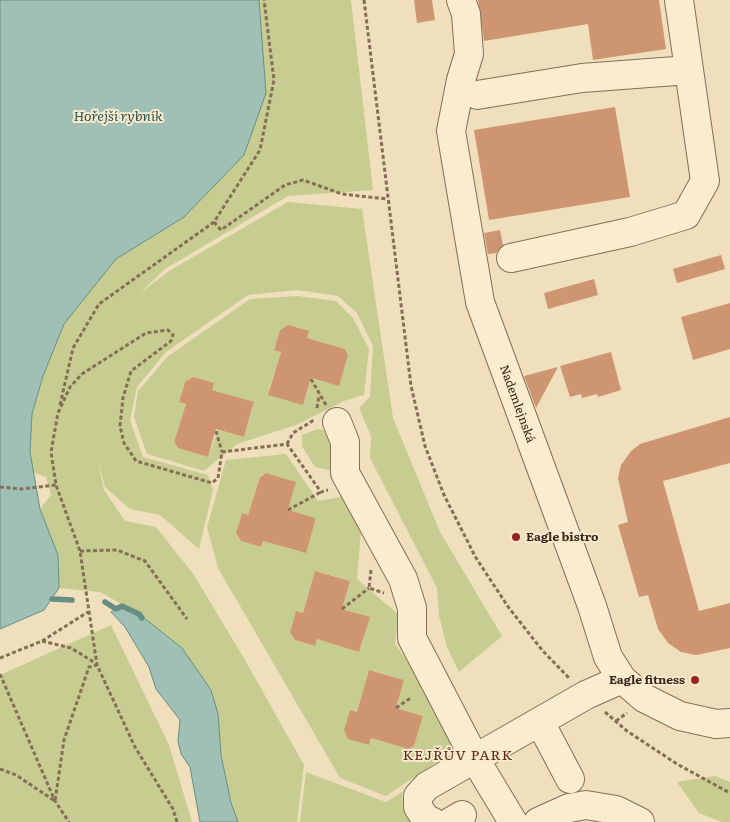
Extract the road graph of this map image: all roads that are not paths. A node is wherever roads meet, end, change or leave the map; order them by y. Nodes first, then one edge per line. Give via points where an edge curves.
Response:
1 (461, 0) edge
2 (679, 0) edge
3 (689, 70) junction
4 (477, 95) dead end
5 (511, 258) dead end
6 (337, 422) road end
7 (622, 679) junction
8 (725, 728) edge
9 (529, 729) junction
10 (475, 759) junction
11 (570, 779) dead end
12 (567, 815) edge
13 (433, 822) edge
14 (513, 822) edge
15 (538, 822) edge
16 (640, 822) edge

1 - 7 street, Nademlejnská via 466,14 469,54 450,131 480,302 608,657
2 - 3 street
3 - 4 street via 582,78
3 - 5 street via 705,181 686,215 630,232
6 - 10 street via 345,442 345,473 403,579 412,608 412,638
7 - 8 street, Nademlejnská via 644,698 680,716
7 - 9 street via 586,695
9 - 10 street
9 - 11 street
10 - 13 street via 427,786 418,796 418,807 425,818
10 - 14 street
12 - 15 street
12 - 16 street via 601,806

